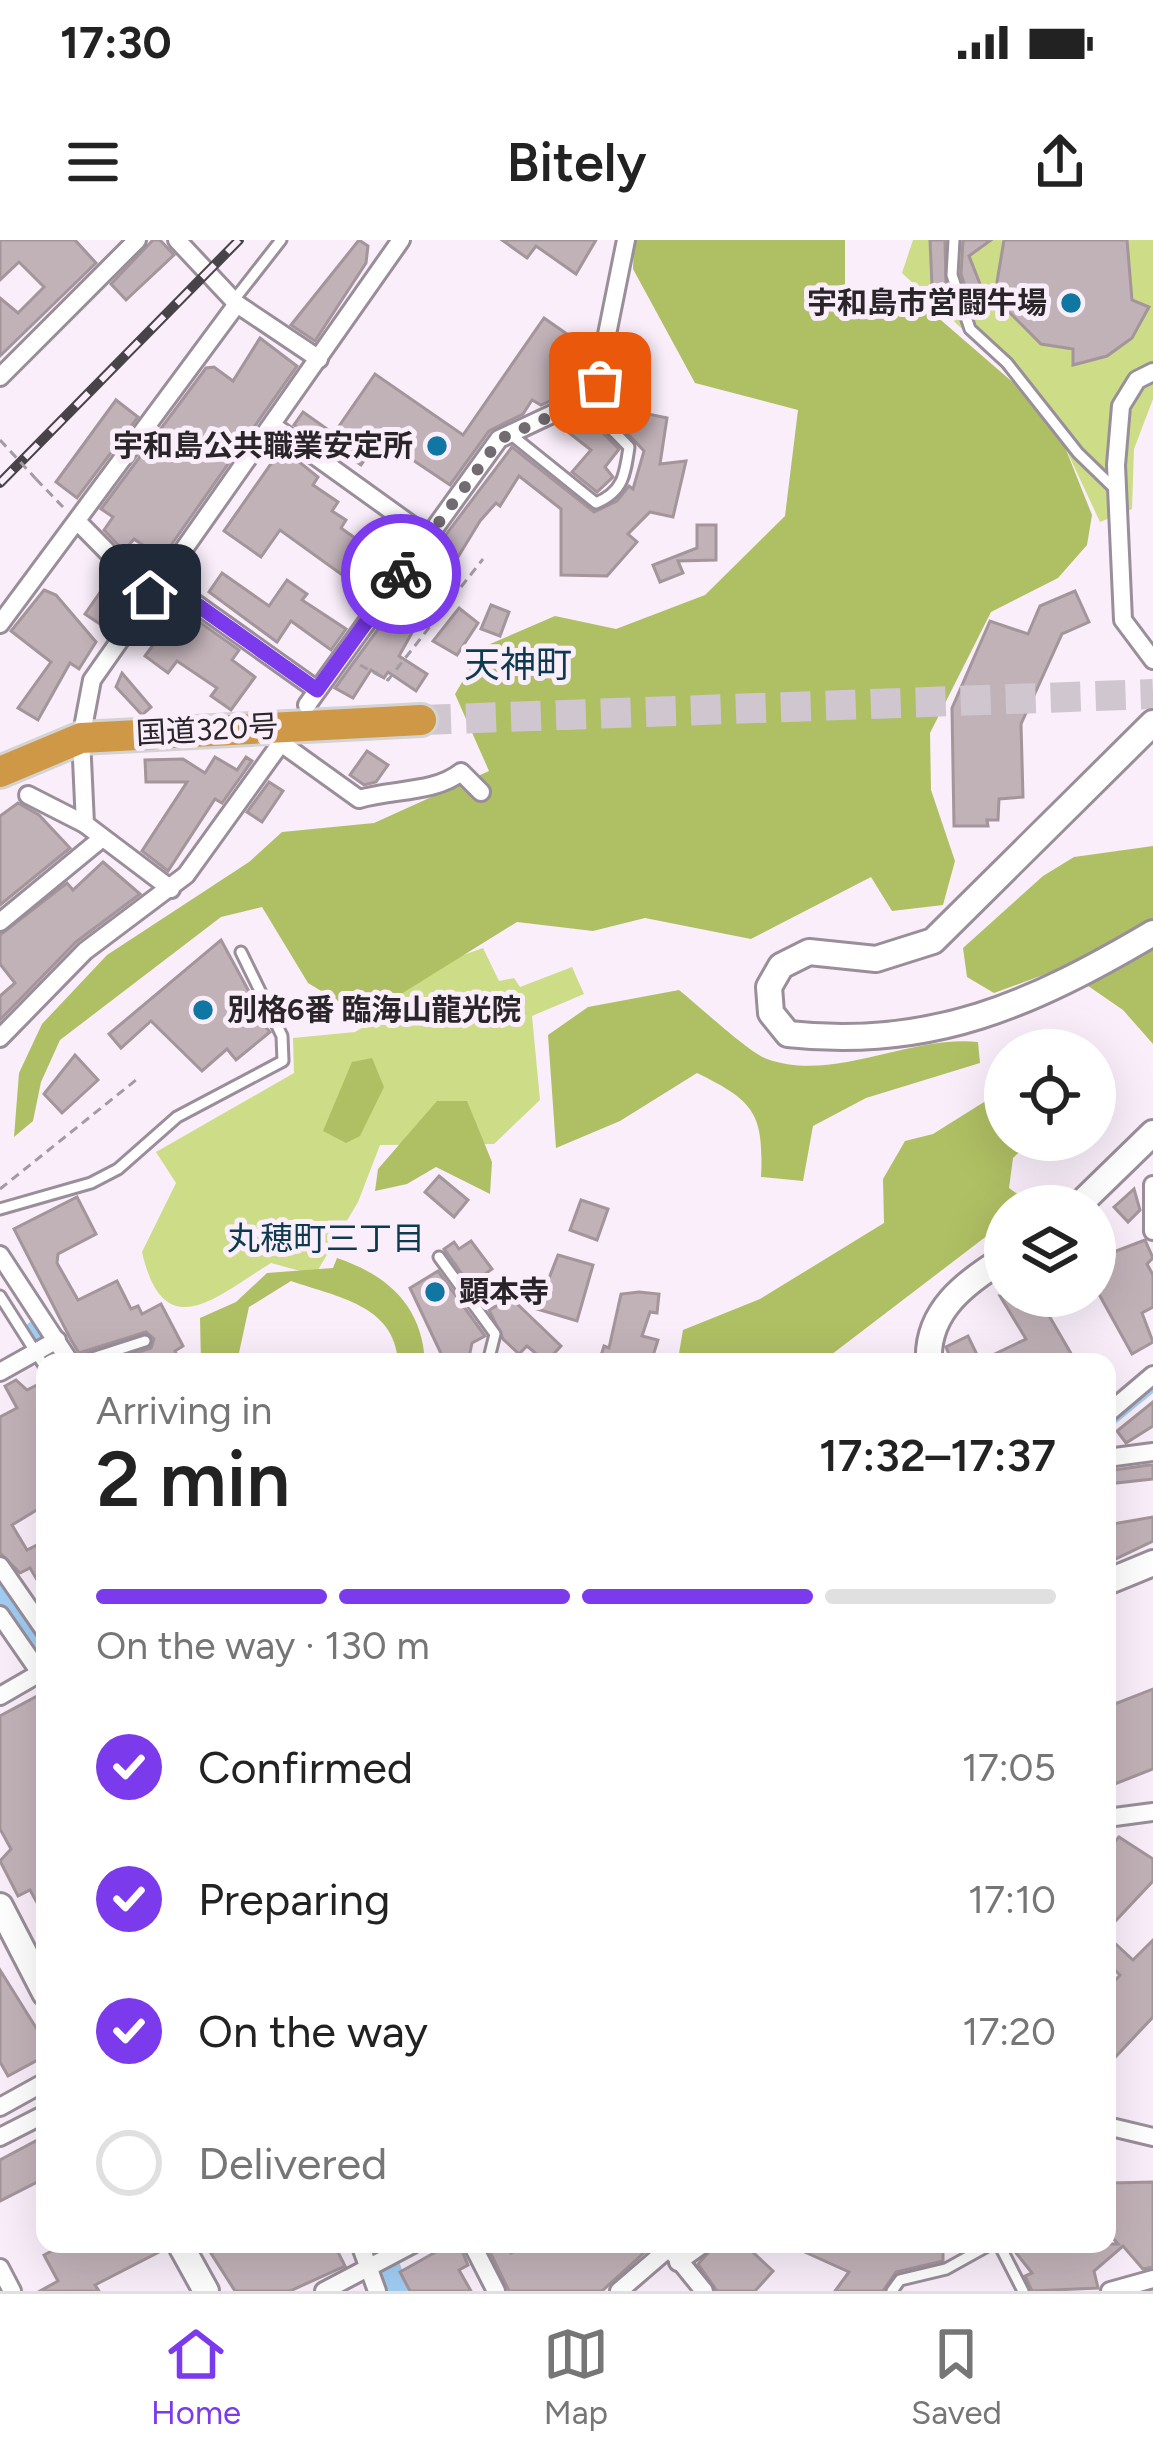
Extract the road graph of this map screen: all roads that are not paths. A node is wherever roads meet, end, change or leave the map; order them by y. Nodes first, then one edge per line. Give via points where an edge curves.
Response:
1 (137, 240) edge
2 (177, 240) edge
3 (281, 240) edge
4 (401, 240) edge
5 (626, 240) edge
6 (954, 240) edge
7 (389, 249) edge
8 (235, 302) junction
9 (319, 359) junction
10 (1153, 371) edge
11 (0, 377) edge
12 (584, 401) junction
13 (272, 425) junction
14 (509, 433) junction
15 (1117, 491) junction
16 (77, 521) junction
17 (428, 537) junction
18 (161, 579) junction
19 (150, 595) junction
20 (0, 624) edge
21 (1153, 659) edge
22 (421, 720) tunnel mouth
23 (1153, 723) edge
24 (81, 738) junction
25 (0, 772) edge
26 (481, 792) dead end
27 (28, 795) dead end
28 (85, 824) junction
29 (101, 839) junction
30 (171, 889) junction
31 (0, 922) edge
32 (1153, 934) edge
33 (241, 952) dead end
34 (0, 1038) edge
35 (1153, 1132) edge
36 (1099, 1185) edge
37 (1153, 1185) edge
38 (0, 1209) edge
39 (1153, 1231) edge
40 (0, 1255) edge
41 (439, 1257) dead end
42 (984, 1273) edge
43 (20, 1284) junction
44 (0, 1296) edge
45 (146, 1341) dead end
46 (46, 1350) edge
47 (108, 1353) edge
48 (490, 1353) edge
49 (930, 1353) edge
50 (36, 1355) edge
51 (0, 1372) edge
52 (1153, 1376) edge
53 (1116, 1407) edge
54 (1153, 1452) edge
55 (1116, 1457) edge
56 (1153, 1563) edge
57 (0, 1567) edge
58 (1116, 1578) edge
59 (0, 1615) edge
60 (36, 1618) edge
61 (36, 1664) edge
62 (36, 1678) edge
63 (0, 1696) edge
64 (1153, 1812) edge
65 (1116, 1817) edge
66 (0, 1906) edge
67 (36, 1976) edge
68 (36, 2087) edge
69 (0, 2107) edge
70 (36, 2119) edge
71 (1116, 2128) edge
72 (0, 2137) edge
73 (1153, 2137) edge
74 (185, 2253) edge
75 (368, 2253) edge
76 (397, 2253) edge
77 (477, 2253) edge
78 (668, 2253) edge
79 (673, 2253) edge
80 (977, 2253) edge
81 (1000, 2253) edge
82 (378, 2264) junction
83 (0, 2268) edge
84 (1153, 2279) edge
85 (12, 2291) edge
86 (206, 2291) edge
87 (324, 2291) edge
88 (377, 2291) edge
89 (496, 2291) edge
90 (619, 2291) edge
91 (704, 2291) edge
92 (892, 2291) edge
93 (1023, 2291) edge
94 (1110, 2291) edge

1 - 11 street
2 - 8 street
3 - 8 lane
4 - 7 street
5 - 12 street via 600,383
6 - 15 lane via 952,275 970,329
7 - 9 street
8 - 9 street
8 - 16 street
9 - 13 street
10 - 15 street via 1121,406
12 - 14 street
12 - 14 lane via 629,447 614,496 596,503
13 - 17 street
13 - 18 street
14 - 17 street
15 - 21 street via 1124,620
16 - 19 street
16 - 20 street
17 - 18 street via 312,698
18 - 19 street
19 - 24 street via 92,680
22 - 24 highway, 国道320号
23 - 32 street via 933,940 875,959 808,952 782,966 770,987 771,1013 788,1034 817,1037 978,1022
24 - 25 highway, 国道320号
24 - 28 street
26 - 30 street via 460,772 446,784 359,799 281,742
27 - 28 street
28 - 29 street
29 - 30 street
29 - 31 street
30 - 34 street via 85,951
33 - 38 lane via 282,1036 283,1061 176,1117 92,1183
35 - 36 street
37 - 39 street
40 - 43 street
41 - 48 lane via 495,1334
42 - 49 street via 954,1294 935,1322
43 - 44 lane
43 - 46 street
44 - 46 lane
45 - 47 lane
50 - 51 street
52 - 53 street
54 - 55 street
56 - 58 street
57 - 60 street
59 - 61 street
62 - 63 street
64 - 65 street
66 - 67 street
68 - 69 street
70 - 72 street
71 - 73 street
74 - 86 street
75 - 82 street
76 - 82 street
77 - 89 street
78 - 90 street
79 - 91 street
80 - 92 lane via 900,2280
81 - 93 lane
82 - 87 street
82 - 88 street
83 - 85 street
84 - 94 street

